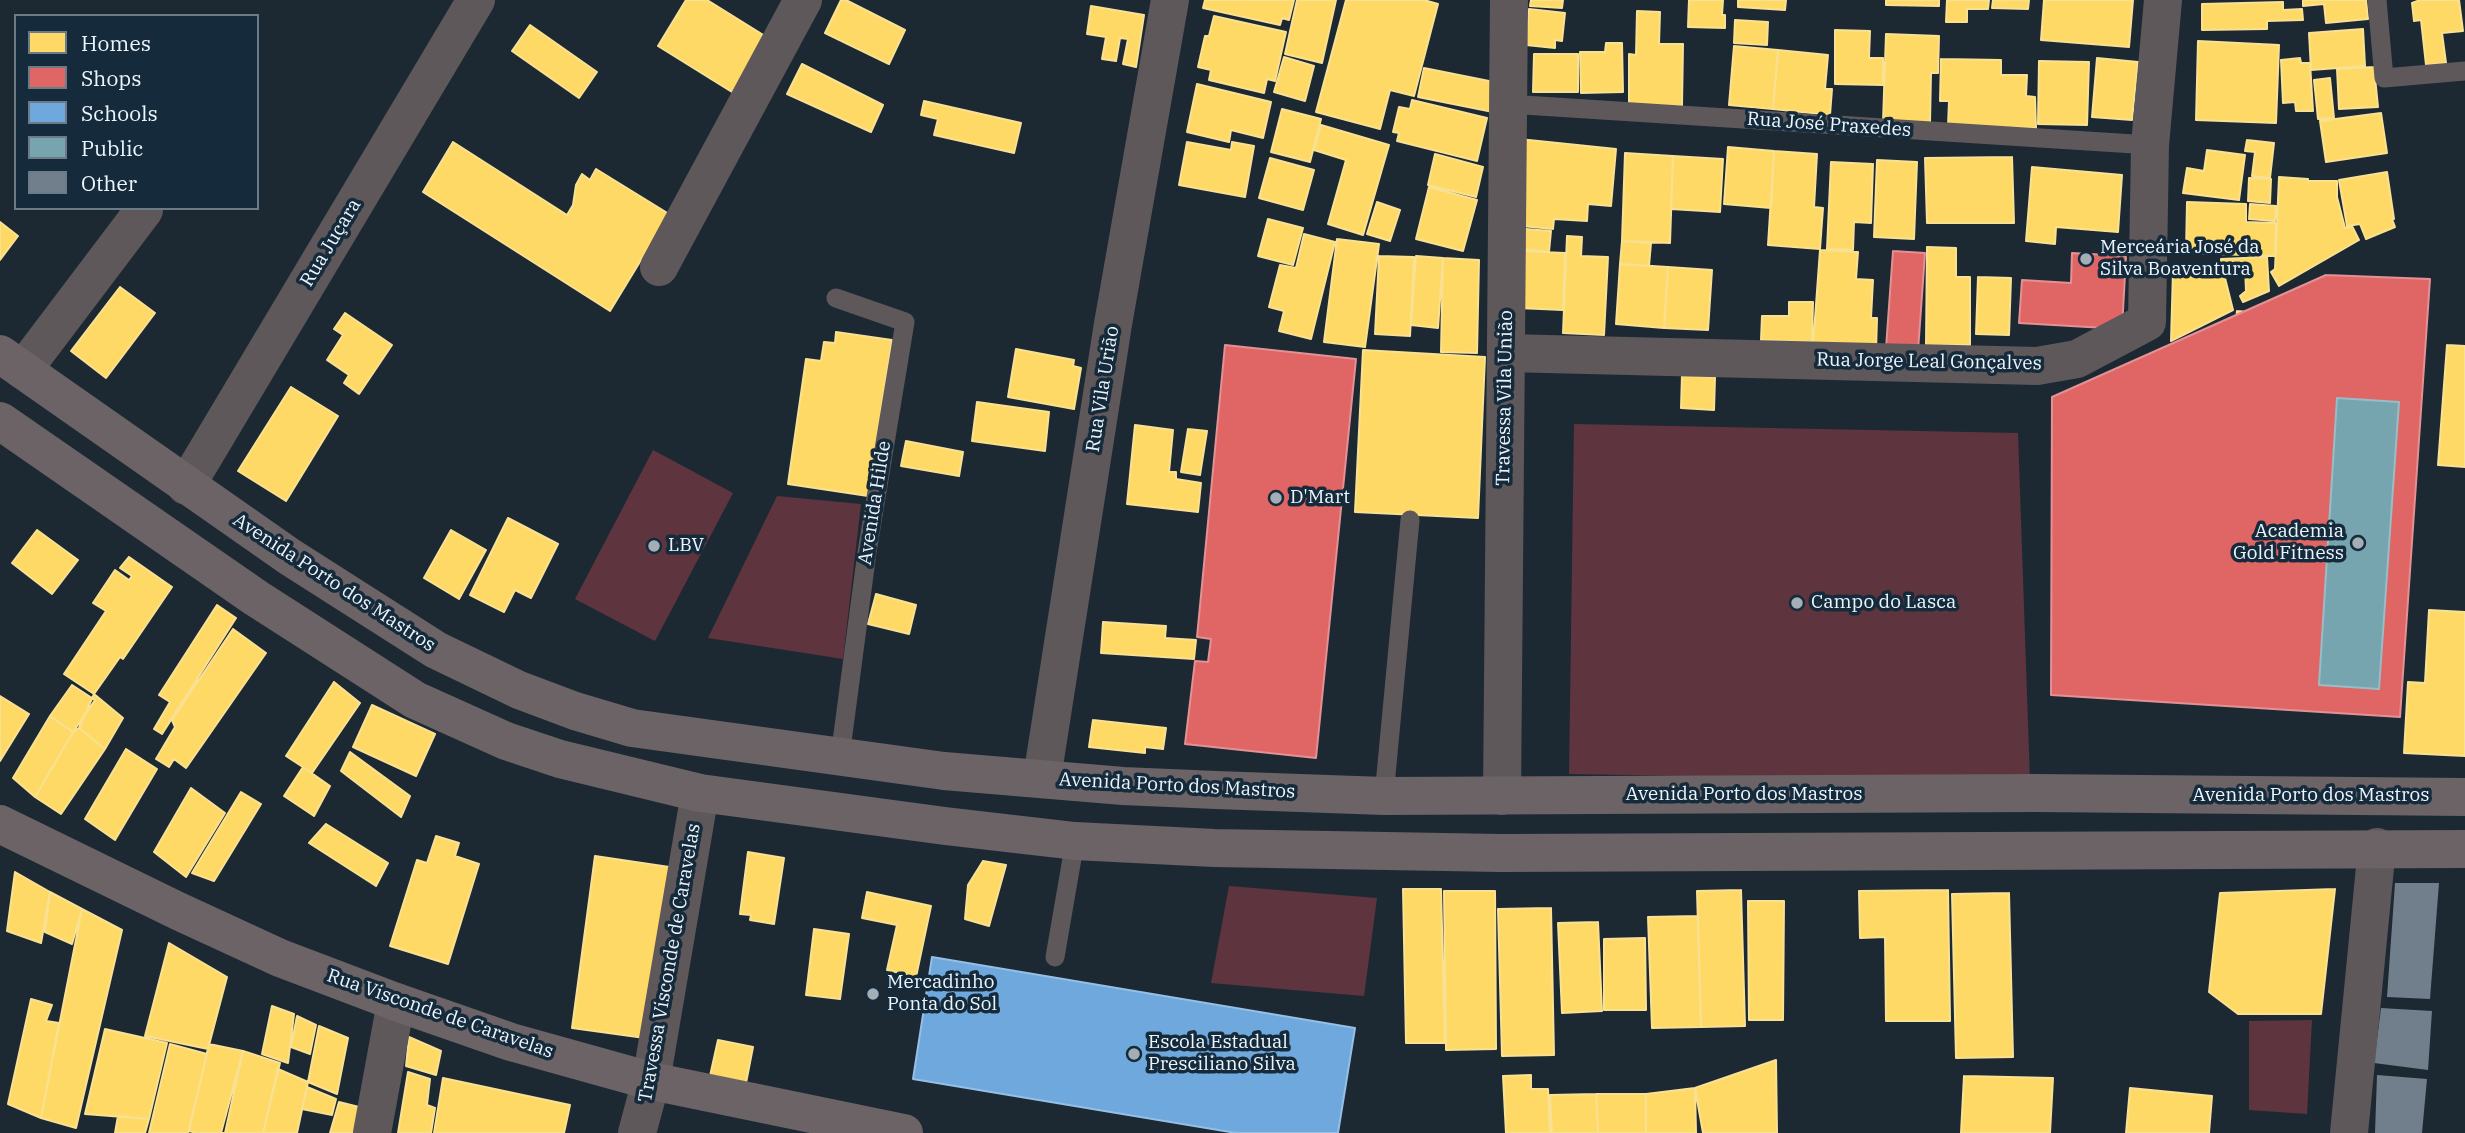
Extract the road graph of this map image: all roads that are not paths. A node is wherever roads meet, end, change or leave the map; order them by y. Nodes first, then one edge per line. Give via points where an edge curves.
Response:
1 (476, 0) edge
2 (803, 0) edge
3 (1170, 0) edge
4 (1509, 0) edge
5 (2163, 0) edge
6 (2377, 0) edge
7 (2465, 71) edge
8 (1508, 104) junction
9 (2150, 145) junction
10 (145, 210) edge
11 (659, 267) dead end
12 (836, 298) dead end
13 (1506, 353) junction
14 (12, 362) edge
15 (0, 422) edge
16 (187, 486) junction
17 (1410, 520) dead end
18 (840, 757) junction
19 (1042, 779) junction
20 (700, 793) junction
21 (1384, 796) junction
22 (1502, 796) junction
23 (2465, 797) edge
24 (0, 824) edge
25 (1075, 841) junction
26 (2376, 848) junction
27 (2465, 849) edge
28 (1378, 852) junction
29 (1055, 957) dead end
30 (396, 1002) junction
31 (651, 1081) junction
32 (372, 1133) edge
33 (637, 1133) edge
34 (904, 1133) edge
35 (2349, 1133) edge

1 - 16 street, Rua Juçara
2 - 11 street
3 - 19 street, Rua Vila Urião via 1112,324
4 - 8 street, Travessa Vila União
5 - 9 street, Rua Jorge Leal Gonçalves
6 - 7 lane via 2384,78
8 - 9 lane, Rua José Praxedes
8 - 13 street, Travessa Vila União
9 - 13 street, Rua Jorge Leal Gonçalves via 2147,322 2077,359 2037,366
10 - 14 street
12 - 18 lane, Avenida Hilde via 905,322 867,552
13 - 22 street, Travessa Vila União
14 - 16 main road, Avenida Porto dos Mastros
15 - 20 main road via 256,598 415,699 506,741
16 - 18 main road, Avenida Porto dos Mastros via 378,615 436,650 519,690 632,727
17 - 21 lane
18 - 19 main road, Avenida Porto dos Mastros
19 - 21 main road, Avenida Porto dos Mastros
20 - 25 main road
20 - 31 street, Travessa Visconde de Caravelas
21 - 22 main road, Avenida Porto dos Mastros
21 - 28 main road
22 - 23 main road, Avenida Porto dos Mastros via 2050,793
24 - 30 main road, Rua Visconde de Caravelas via 280,958
25 - 28 main road
25 - 29 lane
26 - 27 main road
26 - 28 main road
26 - 35 street
30 - 31 main road, Rua Visconde de Caravelas via 511,1042
30 - 32 street
31 - 33 street, Travessa Visconde de Caravelas
31 - 34 main road, Rua Visconde de Caravelas

